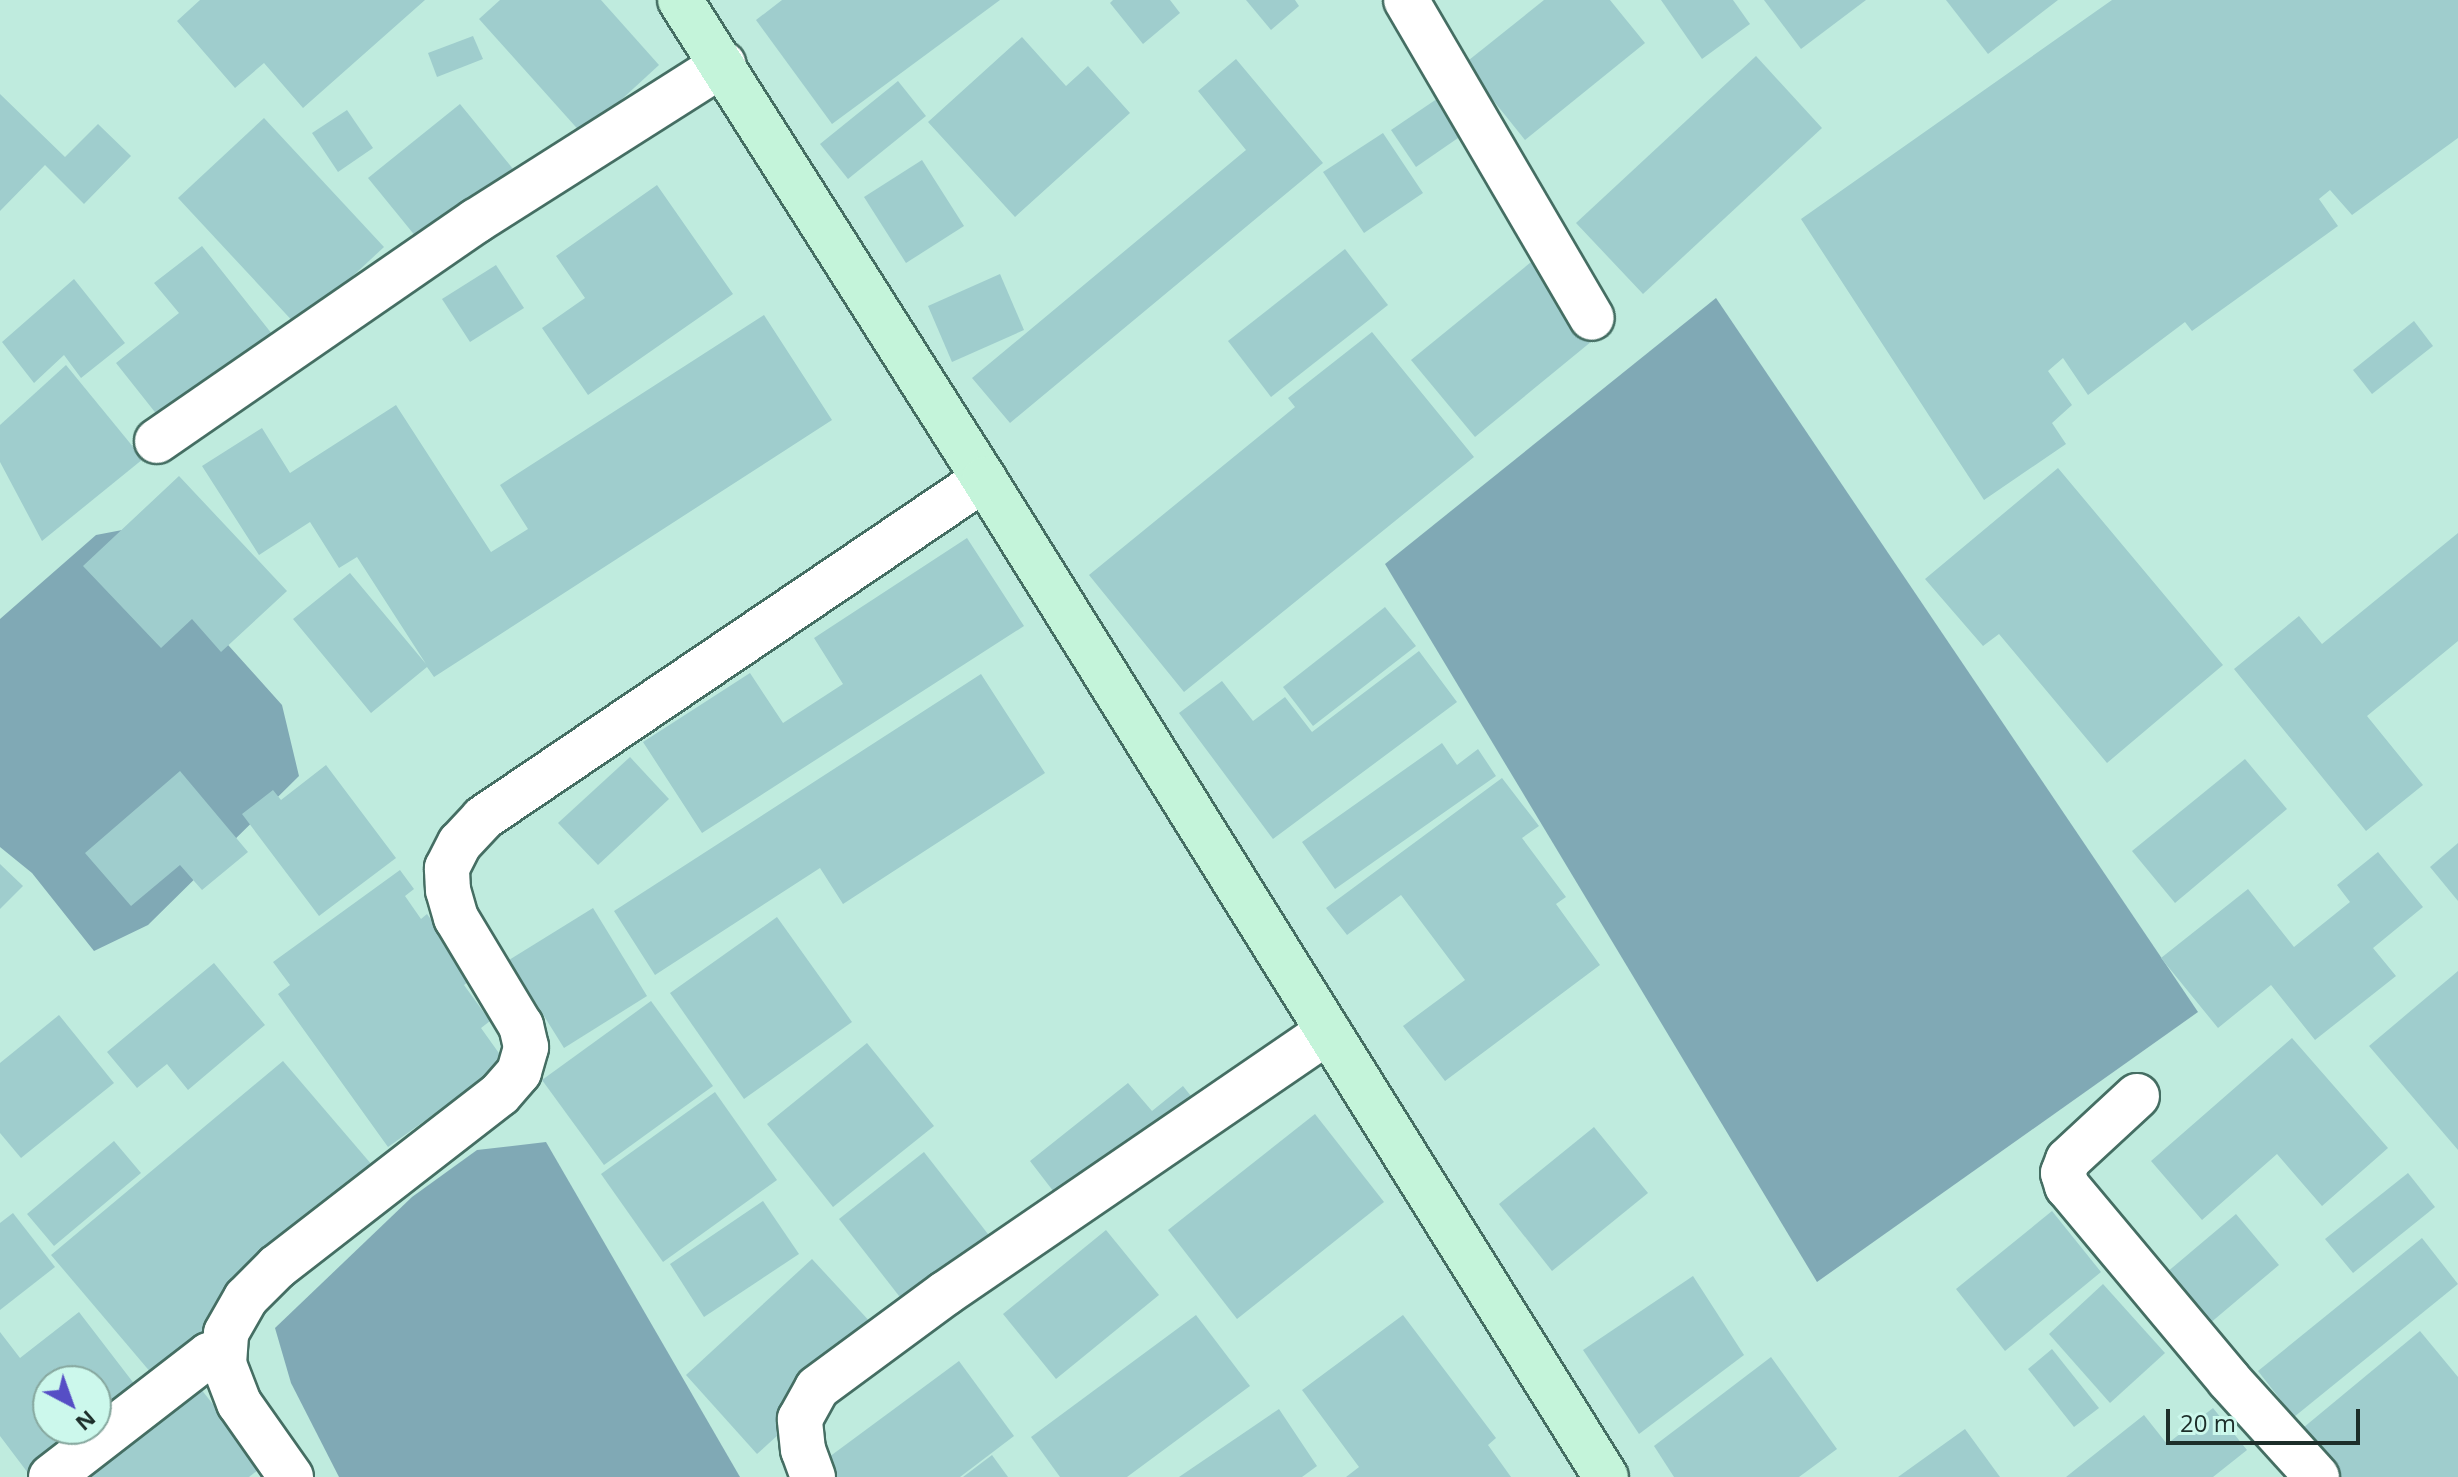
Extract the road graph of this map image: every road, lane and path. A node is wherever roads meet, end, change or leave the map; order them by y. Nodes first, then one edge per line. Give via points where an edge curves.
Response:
1 (680, 0) edge
2 (1406, 0) edge
3 (723, 64) junction
4 (1592, 318) dead end
5 (157, 441) dead end
6 (984, 479) junction
7 (1328, 1031) junction
8 (2137, 1096) dead end
9 (224, 1364) junction
10 (51, 1477) edge
11 (291, 1477) edge
12 (813, 1477) edge
13 (1606, 1477) edge
14 (2317, 1477) edge

1 - 3 street
2 - 4 street
3 - 5 street via 476,221
3 - 6 street
6 - 7 street
6 - 9 street via 483,818 460,843 447,868 448,890 456,918 521,1026 526,1047 519,1072 500,1094 277,1267 246,1298 226,1333
7 - 12 street via 817,1388 800,1419
7 - 13 street
8 - 14 street via 2068,1160 2063,1173 2067,1186
9 - 10 street via 209,1355
9 - 11 street via 239,1403

